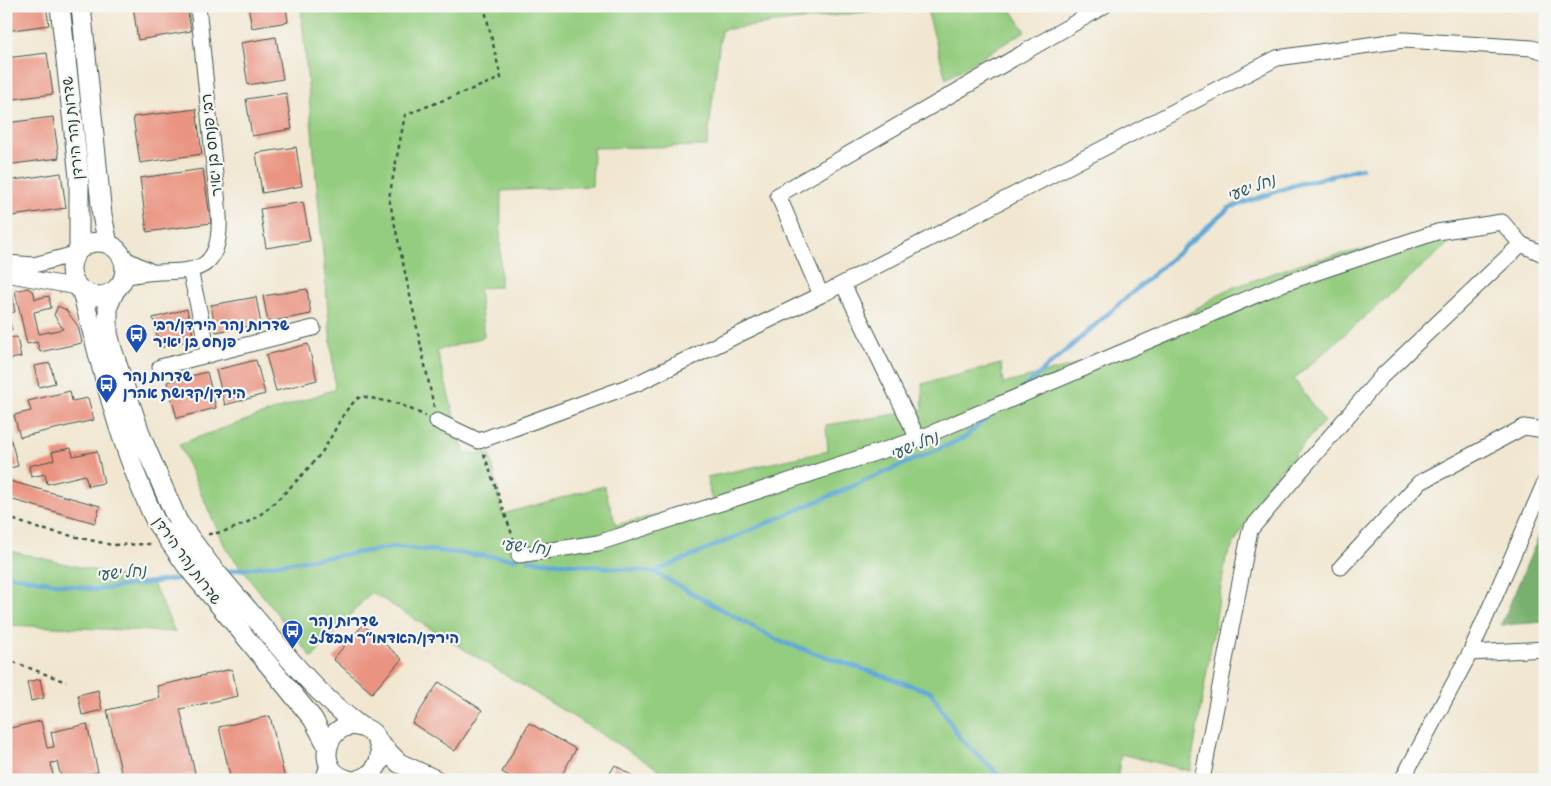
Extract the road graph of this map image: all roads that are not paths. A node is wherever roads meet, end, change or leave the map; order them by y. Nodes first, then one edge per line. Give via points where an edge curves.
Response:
1 (60, 6) edge
2 (81, 6) edge
3 (198, 6) edge
4 (1104, 6) edge
5 (1545, 52) edge
6 (108, 244) junction
7 (1521, 244) junction
8 (77, 252) junction
9 (1545, 255) edge
10 (123, 258) junction
11 (6, 263) edge
12 (190, 270) junction
13 (157, 273) junction
14 (6, 274) edge
15 (119, 284) junction
16 (843, 284) junction
17 (79, 289) junction
18 (821, 295) junction
19 (313, 328) dead end
20 (209, 355) junction
21 (160, 367) dead end
22 (437, 421) road end
23 (1545, 430) edge
24 (918, 439) junction
25 (1545, 482) edge
26 (519, 555) road end
27 (1341, 567) dead end
28 (1545, 649) edge
29 (1470, 653) junction
30 (360, 726) junction
31 (379, 742) junction
32 (327, 745) junction
33 (326, 772) edge
34 (356, 779) edge
35 (385, 780) edge
36 (436, 780) edge
37 (1202, 780) edge
38 (1402, 780) edge

1 - 8 main road, שדרות נהר הירדן via 78,177
2 - 6 main road, שדרות נהר הירדן via 102,215
3 - 12 street, רבי פנחס בן יאיר via 219,238 211,259
4 - 18 street via 778,195
5 - 16 street via 1532,48 1404,40 1277,58
6 - 8 main road via 92,242
6 - 10 main road
7 - 9 street
7 - 24 street via 1502,222 1437,232 1282,284
7 - 37 street via 1382,376 1250,530
8 - 11 street via 34,265
8 - 17 main road via 71,274
10 - 13 street, רבי פנחס בן יאיר
10 - 15 main road
12 - 13 street, רבי פנחס בן יאיר
12 - 20 street
13 - 15 street, רבי פנחס בן יאיר via 143,273
14 - 17 street
15 - 17 main road via 99,296
15 - 30 main road, שדרות נהר הירדן, bridge via 108,306 108,333 148,454 178,522 210,565 316,689
16 - 18 street
16 - 24 street
17 - 32 main road, שדרות נהר הירדן, bridge via 116,422 156,522 189,569 313,719
18 - 22 street via 638,383 479,441
19 - 20 street
20 - 21 street
23 - 27 street via 1524,427 1419,483
24 - 26 street via 598,543
25 - 29 street
28 - 29 street
29 - 38 street
30 - 31 main road via 368,729
30 - 32 main road via 352,725 336,731
31 - 34 main road via 380,760 376,768
31 - 36 main road via 399,762
32 - 33 main road
33 - 34 main road
34 - 35 main road

